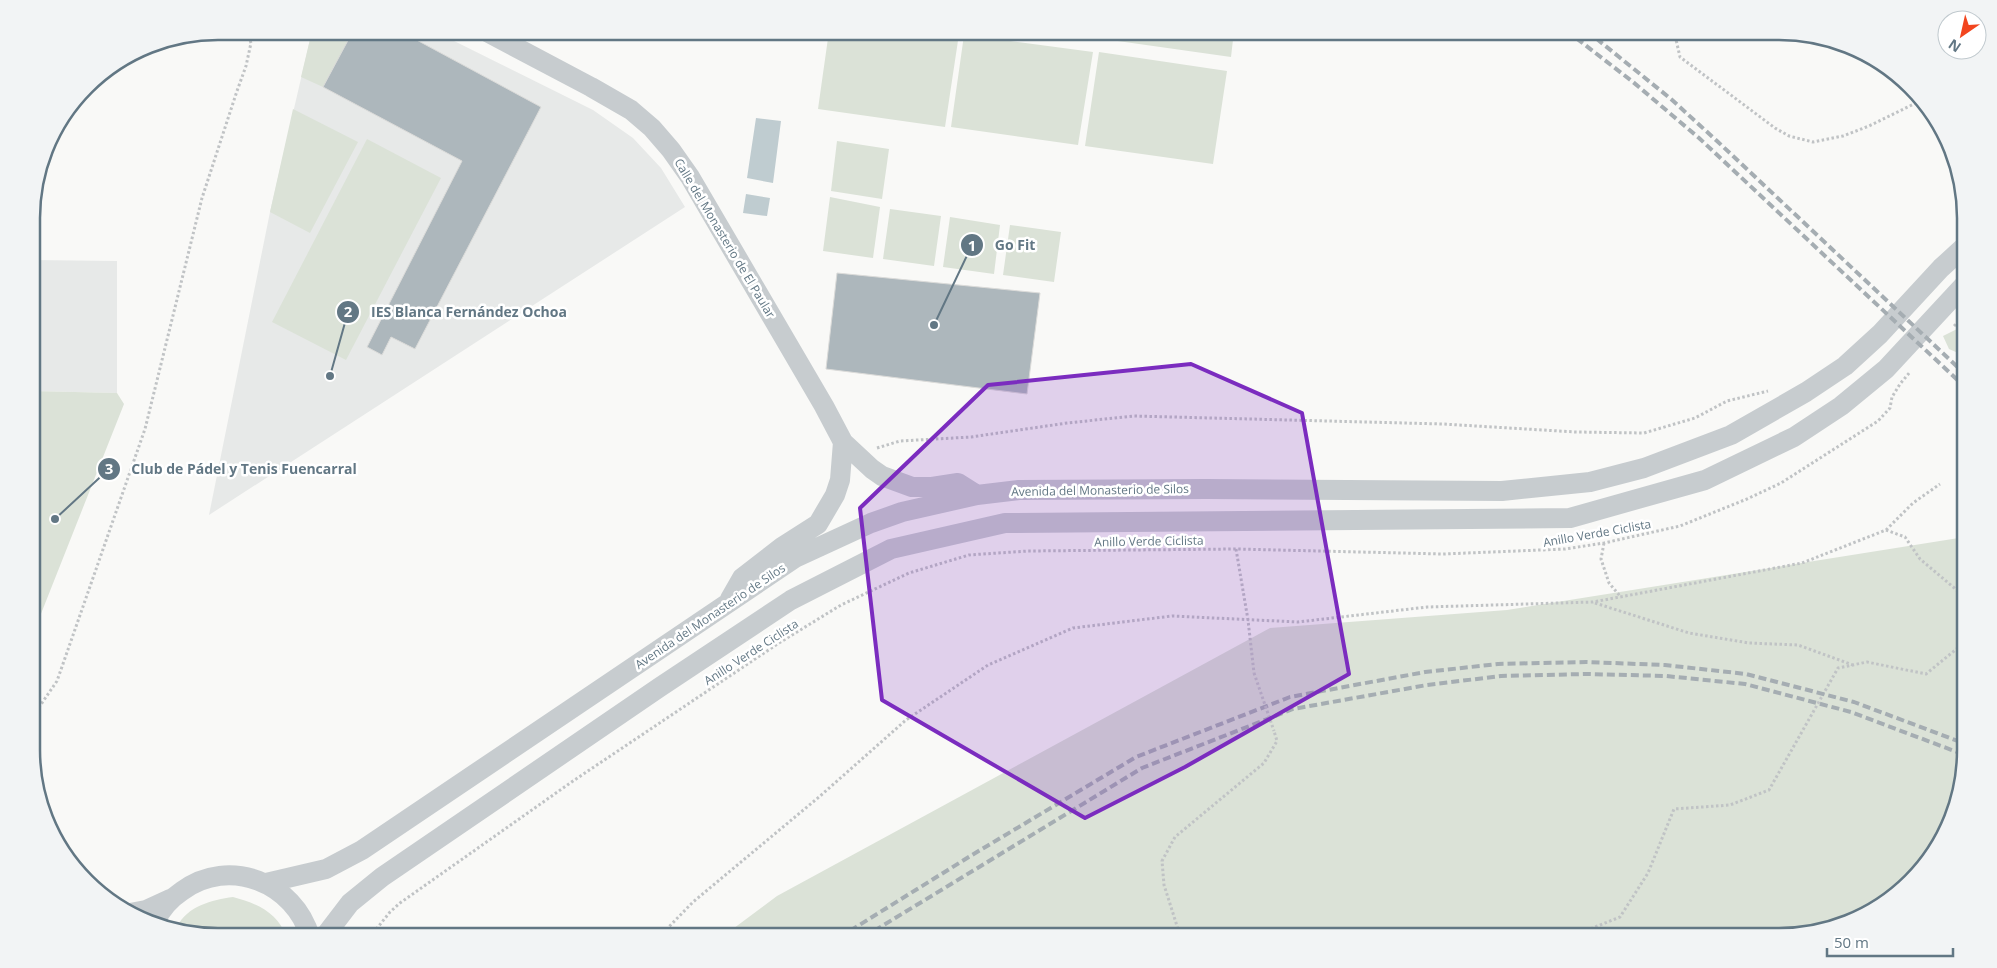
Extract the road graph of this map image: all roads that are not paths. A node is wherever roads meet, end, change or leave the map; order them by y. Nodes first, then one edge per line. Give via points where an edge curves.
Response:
1 (502, 40) edge
2 (1957, 253) edge
3 (1957, 293) edge
4 (843, 442) junction
5 (977, 495) junction
6 (726, 604) junction
7 (266, 883) junction
8 (172, 898) junction
9 (141, 911) edge
10 (157, 917) edge
11 (308, 928) edge
12 (331, 928) edge

1 - 4 street, Calle del Monasterio de El Paular via 631,110 671,150 690,176
2 - 5 street, Avenida del Monasterio de Silos via 1880,334 1845,366 1806,392 1731,435 1651,466 1590,482 1502,491 1019,490
3 - 12 street via 1886,369 1841,406 1794,437 1705,480 1570,518 1005,523 891,549 791,600 652,692 390,871 350,903
4 - 5 street, Calle del Monasterio de El Paular via 872,469 901,485 921,488 958,483
4 - 6 street via 838,488 818,524 742,578
5 - 6 street, Avenida del Monasterio de Silos via 902,512 871,523 795,558
6 - 7 street, Avenida del Monasterio de Silos via 362,850 326,869
7 - 8 street via 240,876 206,878
7 - 11 street via 290,899
8 - 9 street
8 - 10 street

